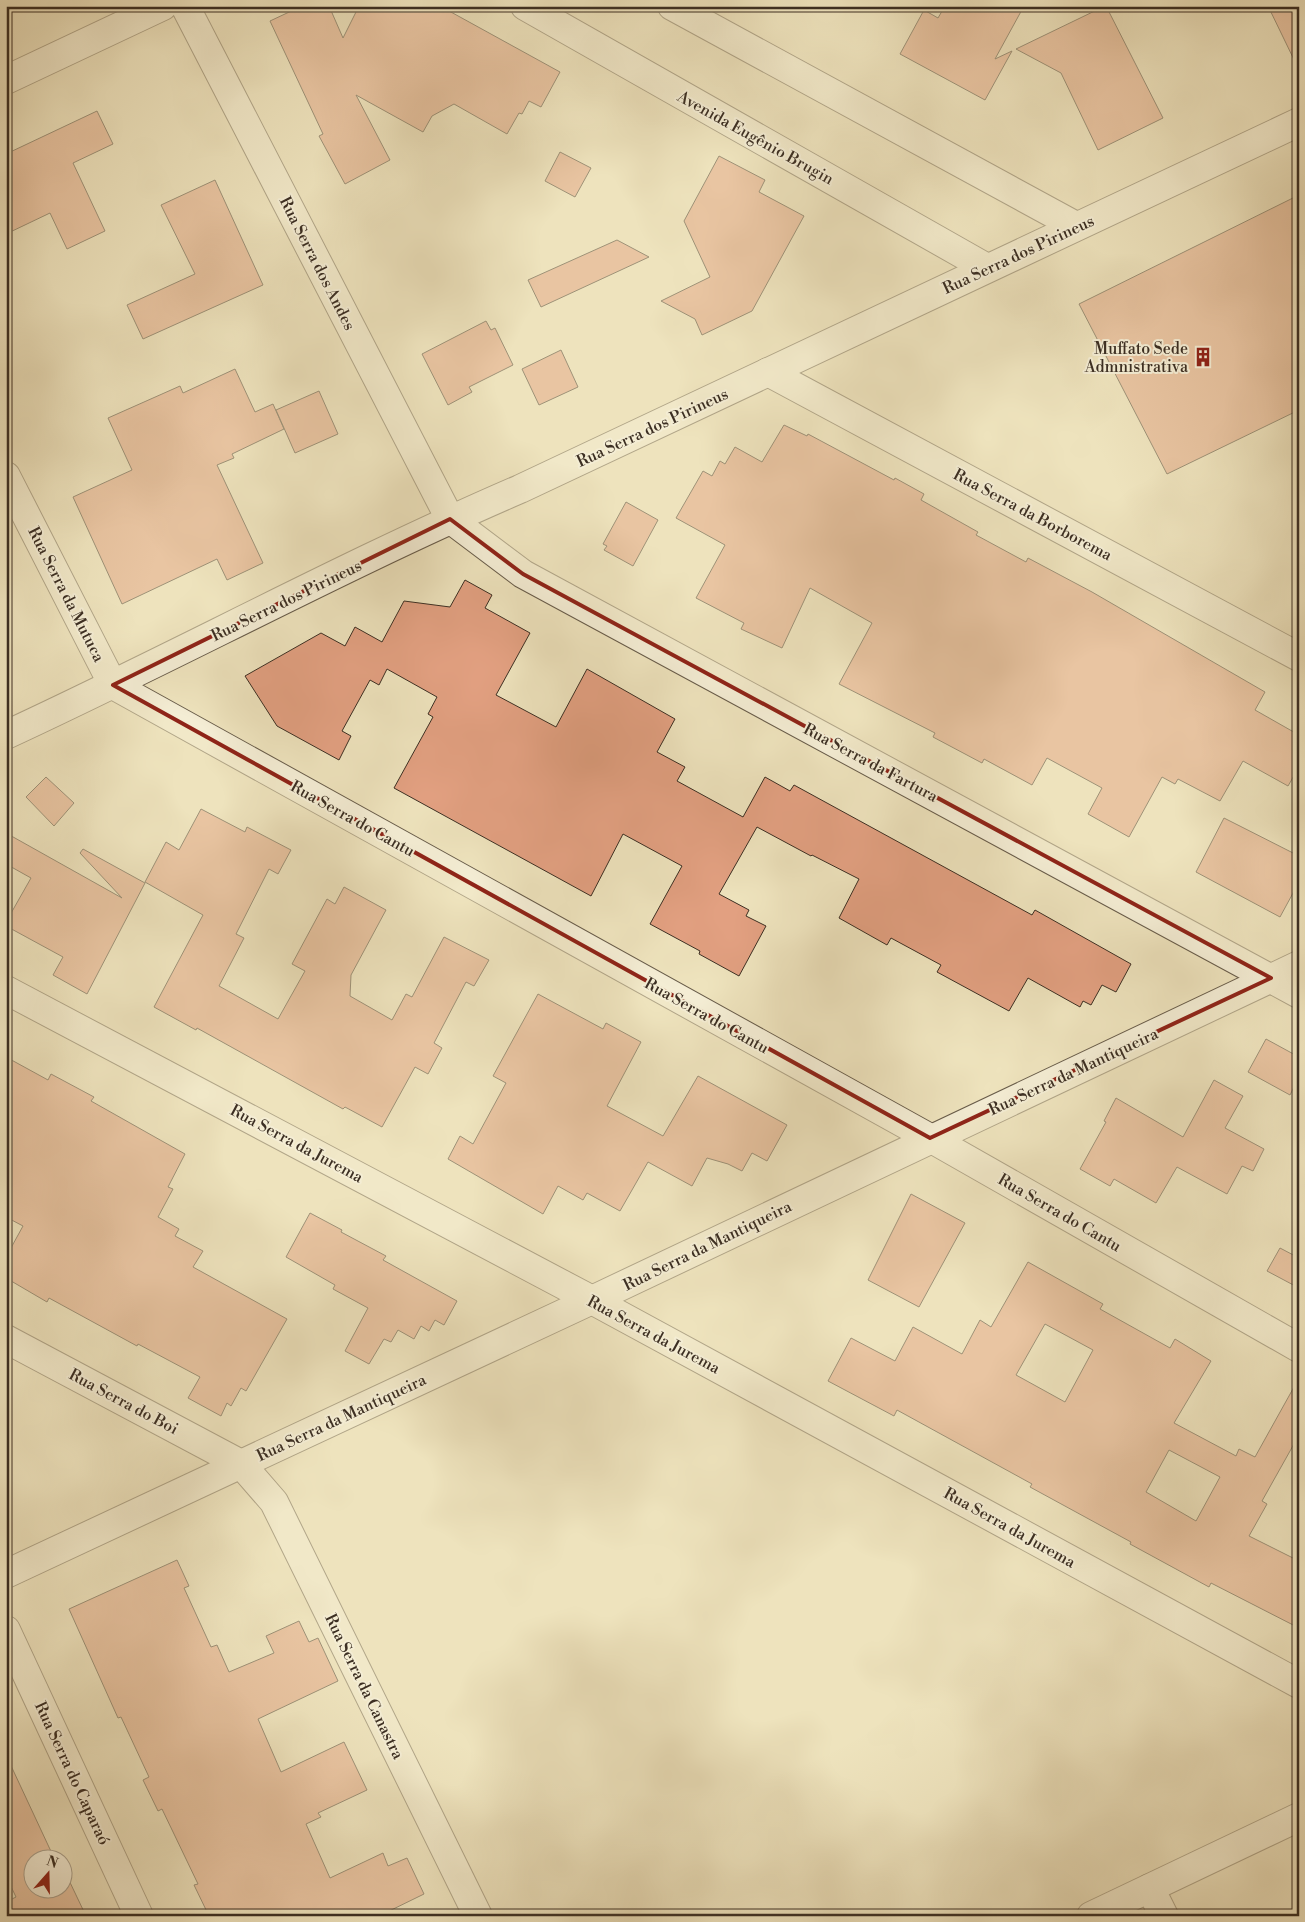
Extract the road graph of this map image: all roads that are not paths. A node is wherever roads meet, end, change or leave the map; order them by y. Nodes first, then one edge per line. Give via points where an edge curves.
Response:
1 (163, 6) edge
2 (185, 6) edge
3 (525, 6) edge
4 (672, 6) edge
5 (6, 80) edge
6 (1299, 122) edge
7 (1076, 226) junction
8 (987, 268) junction
9 (768, 372) junction
10 (6, 476) edge
11 (450, 519) junction
12 (1299, 657) edge
13 (113, 685) junction
14 (6, 735) edge
15 (1299, 965) edge
16 (1271, 978) junction
17 (6, 990) edge
18 (1299, 994) edge
19 (930, 1138) junction
20 (592, 1300) junction
21 (6, 1339) edge
22 (1299, 1348) edge
23 (241, 1464) junction
24 (6, 1574) edge
25 (6, 1630) edge
26 (1299, 1684) edge
27 (1299, 1817) edge
28 (1150, 1888) junction
29 (139, 1916) edge
30 (478, 1916) edge
31 (1091, 1916) edge
32 (1164, 1916) edge

1 - 5 street
2 - 11 street, Rua Serra dos Andes
3 - 8 street, Avenida Eugênio Brugin
4 - 7 street
6 - 7 street, Rua Serra dos Pirineus
7 - 8 street, Rua Serra dos Pirineus
8 - 9 street, Rua Serra dos Pirineus
9 - 11 street, Rua Serra dos Pirineus
9 - 12 street, Rua Serra da Borborema
10 - 13 street, Rua Serra da Mutuca
11 - 13 street, Rua Serra dos Pirineus
11 - 16 street, Rua Serra da Fartura via 523,574
13 - 14 street, Rua Serra dos Pirineus
13 - 19 street, Rua Serra do Cantu
15 - 16 street, Rua Serra da Mantiqueira
16 - 18 street, Rua Serra da Fartura
16 - 19 street, Rua Serra da Mantiqueira
17 - 20 street, Rua Serra da Jurema
19 - 20 street, Rua Serra da Mantiqueira
19 - 22 street, Rua Serra do Cantu
20 - 23 street, Rua Serra da Mantiqueira
20 - 26 street, Rua Serra da Jurema
21 - 23 street, Rua Serra do Boi
23 - 24 street, Rua Serra da Mantiqueira
23 - 30 street, Rua Serra da Canastra via 274,1502
25 - 29 street, Rua Serra do Caparaó
27 - 28 street
28 - 31 street
28 - 32 street

